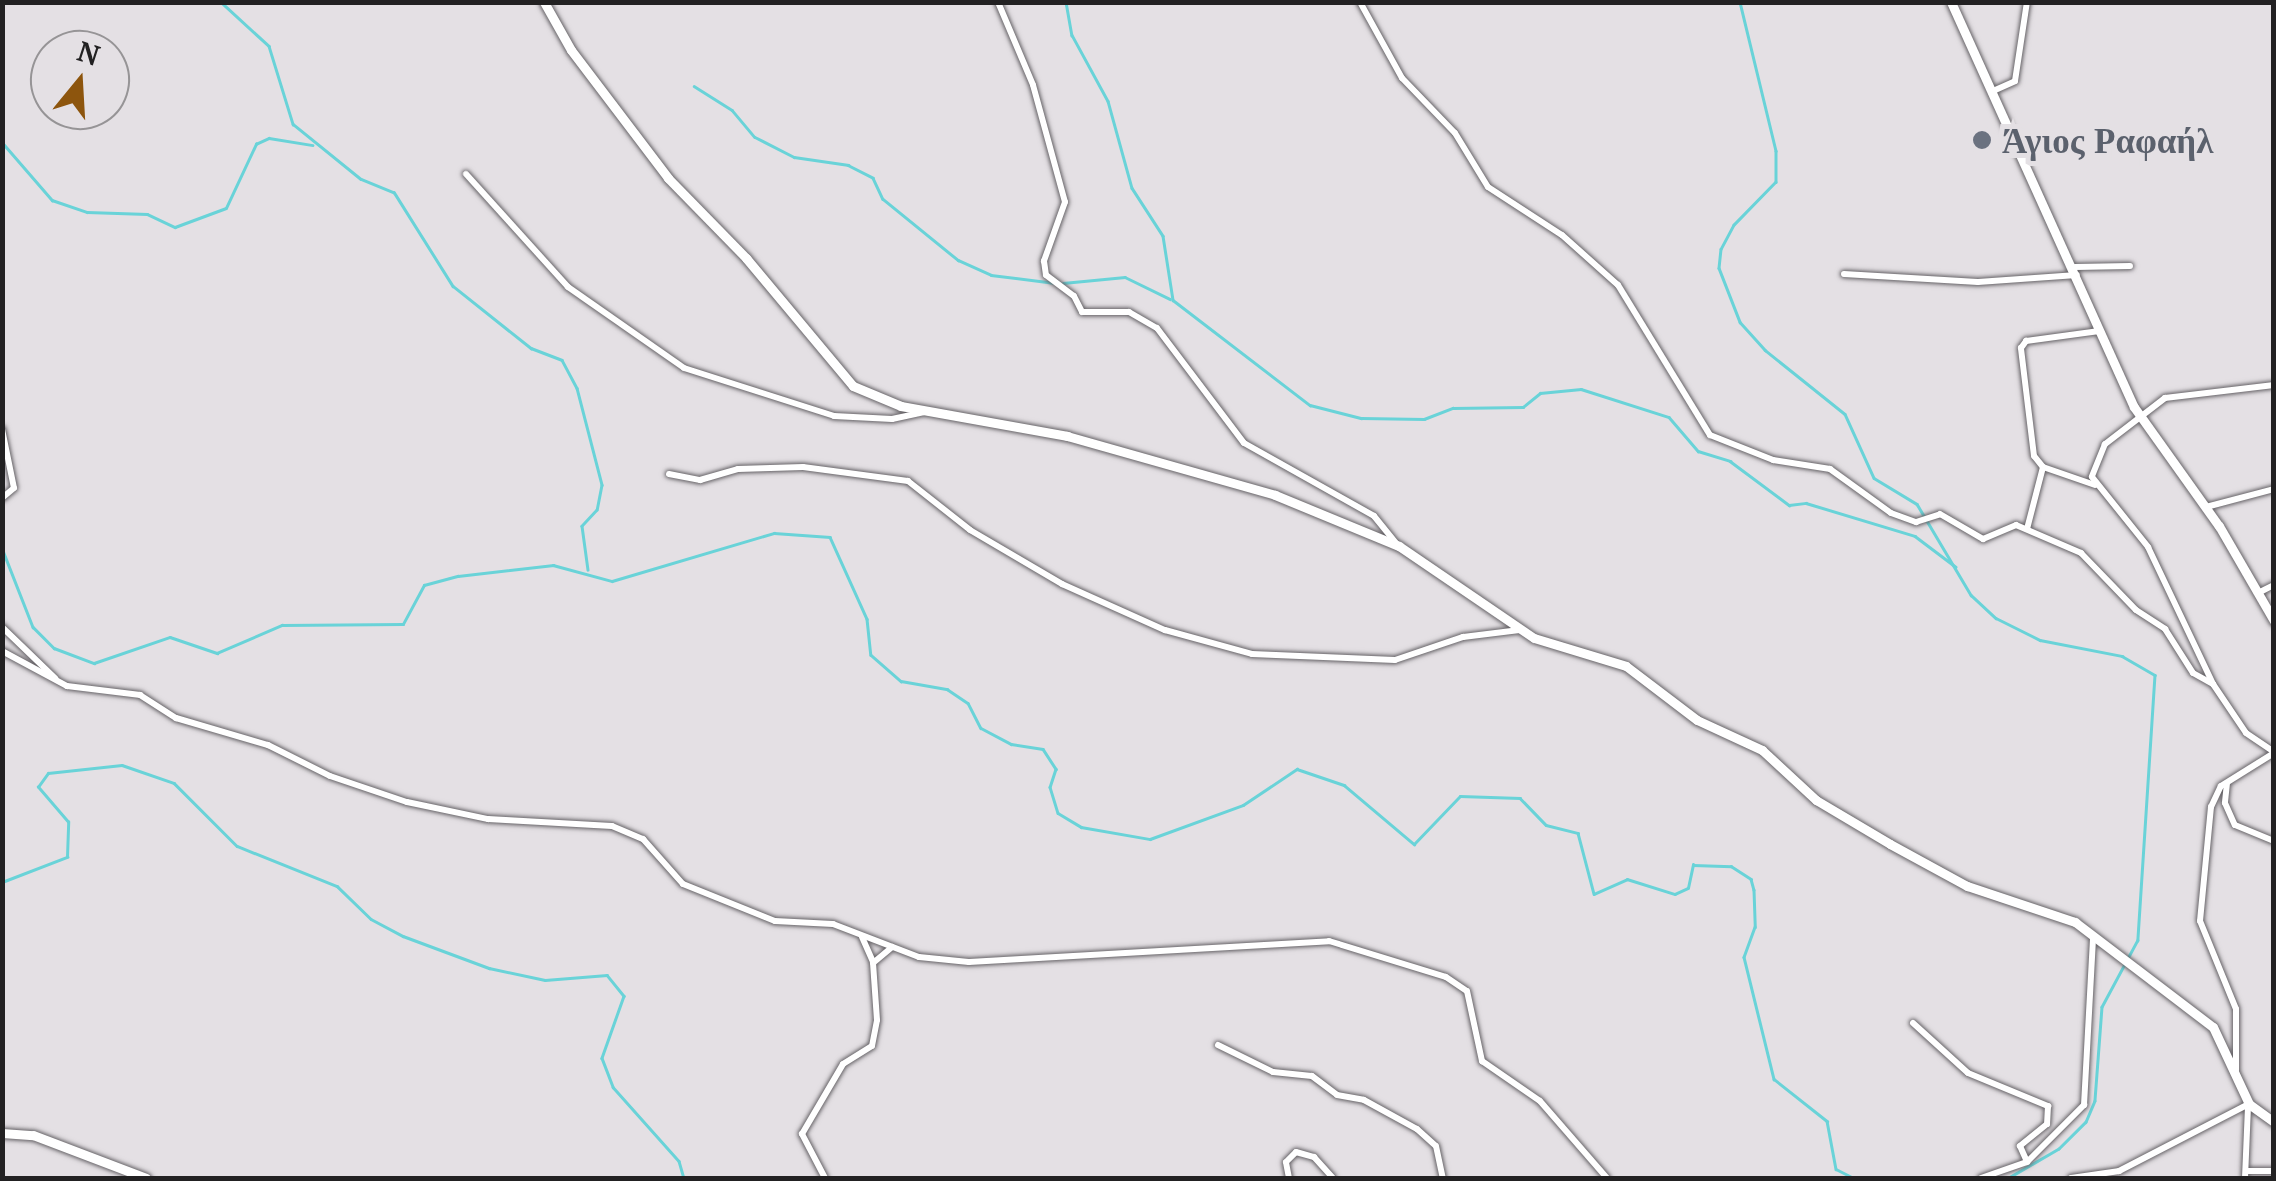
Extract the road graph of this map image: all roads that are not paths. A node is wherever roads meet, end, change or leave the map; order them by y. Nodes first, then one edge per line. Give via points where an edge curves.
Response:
1 (544, 2) edge
2 (998, 2) edge
3 (1360, 2) edge
4 (1951, 2) edge
5 (2027, 2) edge
6 (1993, 91) junction
7 (466, 174) dead end
8 (2130, 266) dead end
9 (2076, 271) junction
10 (1844, 274) dead end
11 (2100, 331) junction
12 (2274, 385) edge
13 (925, 412) junction
14 (2142, 416) junction
15 (2, 429) edge
16 (2043, 467) junction
17 (669, 474) dead end
18 (2094, 485) junction
19 (2274, 489) edge
20 (2, 498) edge
21 (2206, 507) junction
22 (2027, 529) junction
23 (1399, 546) junction
24 (2274, 585) edge
25 (2258, 593) junction
26 (2274, 622) edge
27 (2, 627) edge
28 (1521, 630) junction
29 (2, 651) edge
30 (60, 682) junction
31 (2213, 684) junction
32 (2274, 753) edge
33 (2227, 782) junction
34 (2274, 841) edge
35 (862, 936) junction
36 (2094, 937) junction
37 (893, 947) junction
38 (873, 963) junction
39 (1914, 1023) dead end
40 (1218, 1044) dead end
41 (2236, 1070) junction
42 (2249, 1104) junction
43 (2274, 1122) edge
44 (2, 1133) edge
45 (2027, 1162) junction
46 (2274, 1171) edge
47 (2246, 1175) edge
48 (146, 1178) edge
49 (825, 1178) edge
50 (1288, 1178) edge
51 (1333, 1178) edge
52 (1443, 1178) edge
53 (1608, 1178) edge
54 (1981, 1178) edge
55 (2071, 1178) edge

1 - 13 street via 628,128 840,376 870,396
2 - 23 street via 1033,84 1065,202 1044,261 1046,275 1074,296 1082,312 1129,312 1157,328 1252,450 1374,516
3 - 22 street via 1402,78 1455,133 1488,187 1562,235 1618,285 1710,435 1773,460 1830,468 1891,513 1916,522 1940,514 1983,539 2008,526
4 - 6 street
5 - 6 street via 2015,81
6 - 9 street
7 - 13 street via 568,288 684,368 834,416 892,419
8 - 9 street
9 - 10 street via 1978,282
9 - 11 street
11 - 14 street
11 - 16 street via 2020,348 2029,441
12 - 14 street via 2174,394
13 - 23 street via 1051,433 1275,495
14 - 18 street via 2101,448
14 - 21 street
15 - 20 street via 14,488
16 - 18 street
16 - 22 street
17 - 28 street via 700,480 738,469 803,467 908,481 970,530 1062,584 1164,630 1252,654 1395,660 1476,634
18 - 31 street via 2148,547
19 - 21 street
21 - 25 street
22 - 31 street via 2090,559 2133,607 2166,630 2193,672
23 - 28 street
24 - 25 street
25 - 26 street
27 - 30 street
28 - 36 street via 1557,648 1626,666 1697,720 1762,750 1816,800 1858,826 1967,886 2058,913
29 - 30 street
30 - 35 street via 140,695 176,718 268,745 343,781 434,809 488,820 612,826 643,840 683,884 775,921 826,922
31 - 32 street via 2246,733
32 - 33 street
33 - 34 street via 2225,803 2235,825
33 - 41 street via 2211,807 2200,922 2236,1008
35 - 37 street
35 - 38 street
36 - 41 street via 2212,1027
36 - 45 street via 2087,1096 2067,1127
37 - 38 street
37 - 53 street via 919,958 969,962 1152,947 1350,946 1462,985 1482,1061 1540,1102
38 - 49 street via 872,1046 843,1064 802,1134
39 - 45 street via 1968,1073 2048,1106 2047,1124 2020,1146
40 - 52 street via 1273,1072 1312,1076 1337,1095 1364,1100 1416,1129 1436,1146
41 - 42 street
42 - 43 street
42 - 47 street
42 - 55 street via 2119,1171
44 - 48 street via 33,1136
45 - 54 street
46 - 47 street
50 - 51 street via 1286,1162 1296,1152 1314,1157

